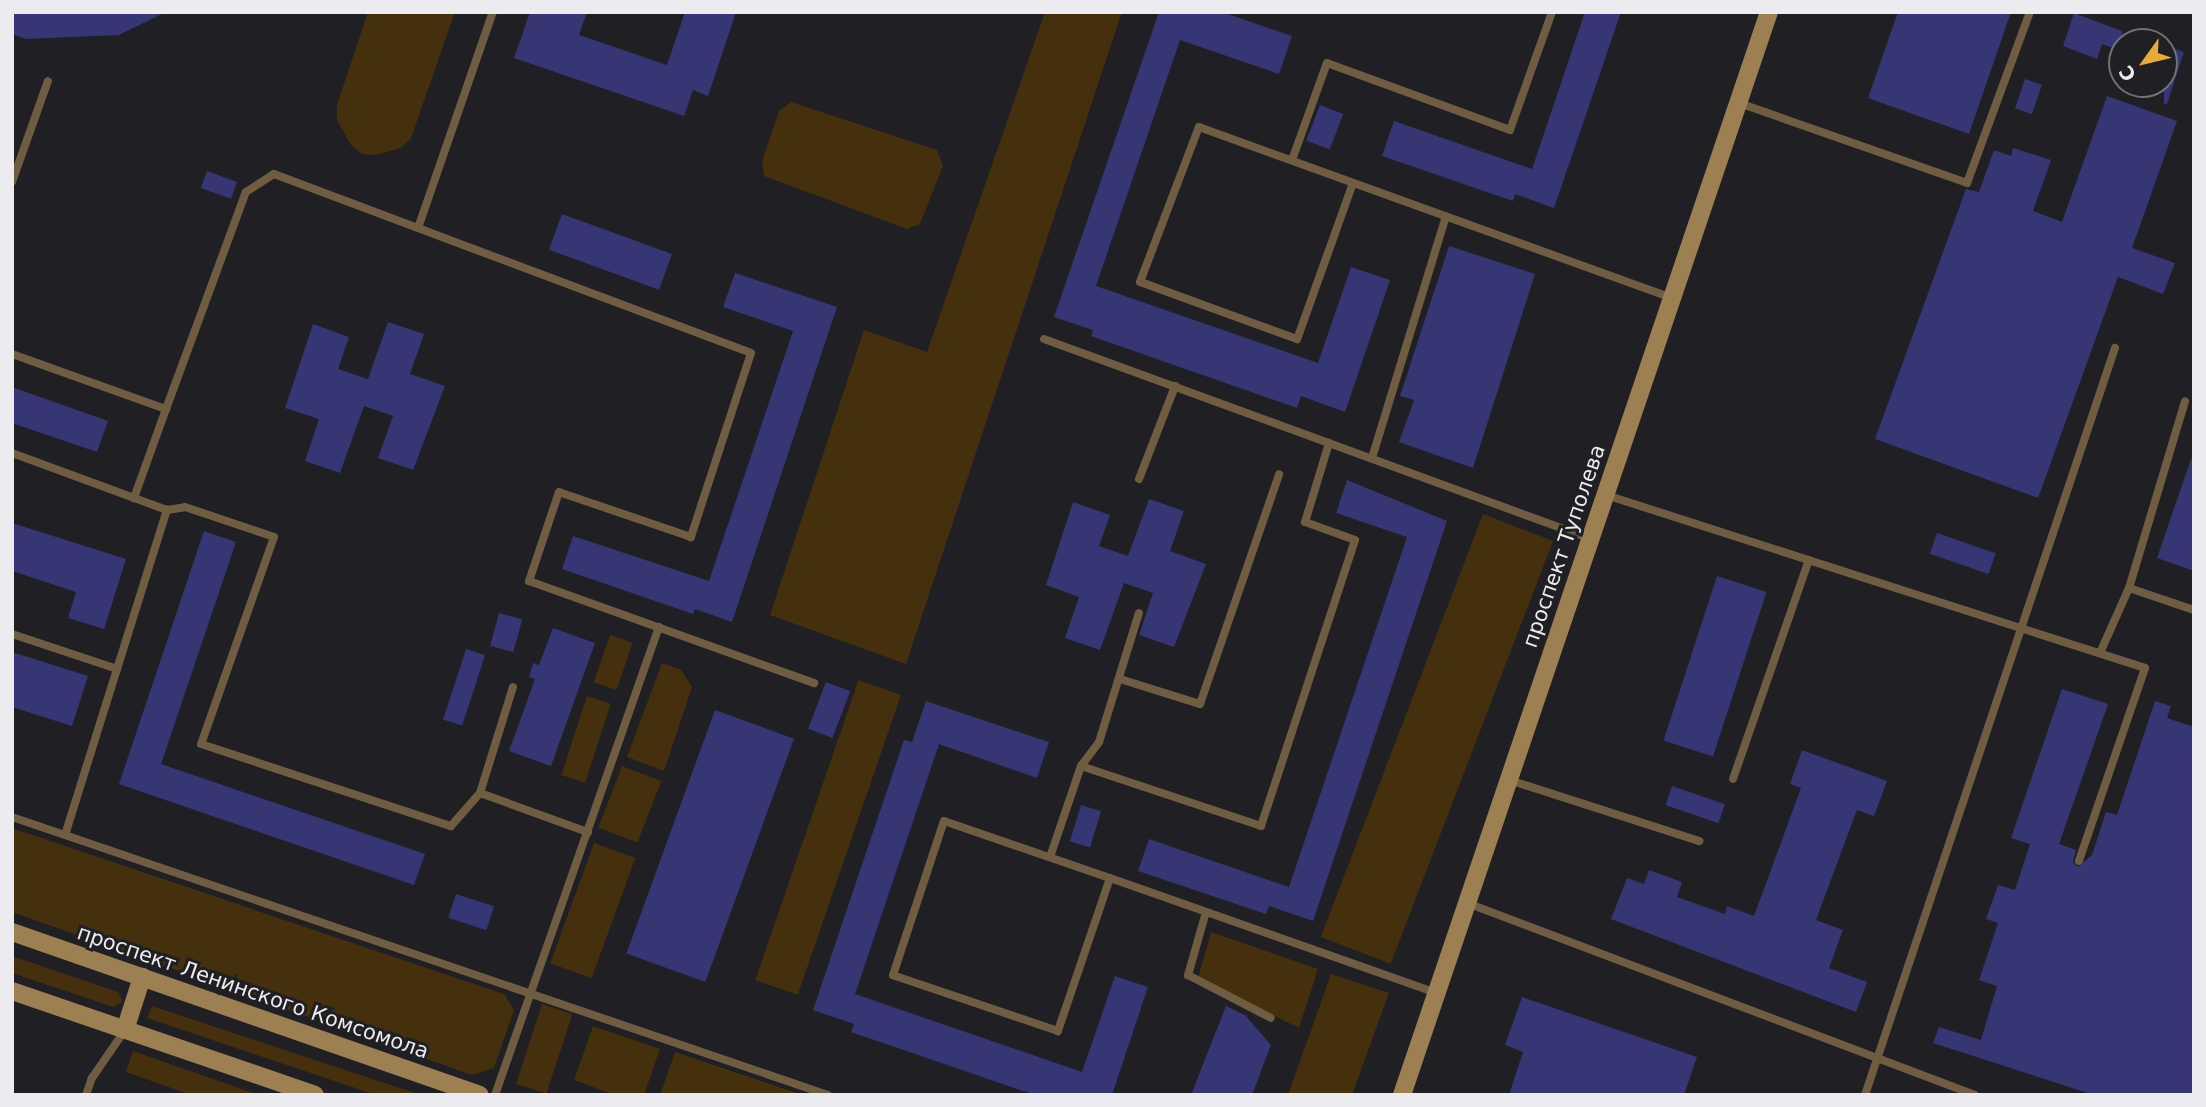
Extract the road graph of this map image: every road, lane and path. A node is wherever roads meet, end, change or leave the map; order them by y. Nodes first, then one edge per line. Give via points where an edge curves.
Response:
1 (493, 12) edge
2 (1552, 12) edge
3 (1769, 12) edge
4 (2030, 12) edge
5 (48, 81) dead end
6 (1739, 103) junction
7 (1292, 160) junction
8 (12, 182) edge
9 (1353, 183) junction
10 (1446, 216) junction
11 (418, 228) junction
12 (1672, 298) junction
13 (1044, 339) dead end
14 (2115, 348) dead end
15 (12, 354) edge
16 (1175, 386) junction
17 (2185, 401) dead end
18 (166, 409) junction
19 (1329, 443) junction
20 (12, 453) edge
21 (1372, 458) junction
22 (1279, 474) dead end
23 (1139, 479) dead end
24 (1606, 495) junction
25 (134, 498) junction
26 (167, 510) junction
27 (1591, 539) junction
28 (1809, 560) junction
29 (2129, 588) junction
30 (2194, 610) edge
31 (1139, 614) dead end
32 (659, 627) junction
33 (2024, 629) junction
34 (12, 634) edge
35 (2100, 653) junction
36 (117, 669) junction
37 (1120, 679) junction
38 (814, 683) dead end
39 (513, 687) dead end
40 (1081, 766) junction
41 (1733, 779) dead end
42 (1509, 780) junction
43 (480, 793) junction
44 (12, 817) edge
45 (587, 832) junction
46 (65, 835) junction
47 (1699, 841) dead end
48 (1050, 857) junction
49 (2079, 861) dead end
50 (1110, 878) junction
51 (1467, 903) junction
52 (1206, 912) junction
53 (12, 932) edge
54 (142, 977) junction
55 (12, 991) edge
56 (1437, 993) junction
57 (530, 994) junction
58 (1271, 1018) dead end
59 (125, 1030) junction
60 (1877, 1057) junction
61 (86, 1095) edge
62 (315, 1095) edge
63 (479, 1095) edge
64 (495, 1095) edge
65 (828, 1095) edge
66 (1402, 1095) edge
67 (1865, 1095) edge
68 (1975, 1095) edge

1 - 11 lane
2 - 7 lane via 1510,130 1327,64
3 - 6 main road, проспект Туполева
4 - 6 lane via 1967,183
5 - 8 lane
6 - 12 main road, проспект Туполева
7 - 9 lane
7 - 9 lane via 1199,127 1140,282 1297,339
9 - 10 lane
10 - 12 lane
10 - 21 lane
11 - 18 lane via 274,174 246,192
11 - 32 lane via 751,353 691,537 559,492 530,581
12 - 24 main road, проспект Туполева
13 - 16 lane
14 - 33 lane
15 - 18 lane
16 - 19 lane
16 - 23 lane
17 - 29 lane
18 - 25 lane
19 - 21 lane
19 - 40 lane via 1305,522 1355,540 1261,826
20 - 25 lane
21 - 27 lane
22 - 37 lane via 1200,704
24 - 27 main road, проспект Туполева
24 - 28 lane
25 - 26 lane
26 - 36 lane
26 - 43 lane via 185,507 274,537 201,744 451,826
27 - 42 main road, проспект Туполева
28 - 33 lane
28 - 41 lane
29 - 30 lane
29 - 35 lane
31 - 37 lane
32 - 38 lane
32 - 45 lane
33 - 35 lane
33 - 60 lane
34 - 36 lane
35 - 49 lane via 2145,668
36 - 46 lane
37 - 40 lane via 1099,742
39 - 43 lane
40 - 48 lane
42 - 47 lane
42 - 51 main road, проспект Туполева
43 - 45 lane
44 - 46 lane
45 - 57 lane
46 - 57 lane
48 - 50 lane
48 - 50 lane via 944,821 893,975 1058,1031
50 - 52 lane
51 - 56 main road, проспект Туполева
51 - 60 lane
52 - 56 lane
52 - 58 lane via 1188,975
53 - 54 main road, проспект Ленинского Комсомола
54 - 59 main road
54 - 63 main road, проспект Ленинского Комсомола
55 - 59 main road
56 - 66 main road, проспект Туполева
57 - 64 lane
57 - 65 lane
59 - 61 lane via 92,1078
59 - 62 main road
60 - 67 lane
60 - 68 lane

